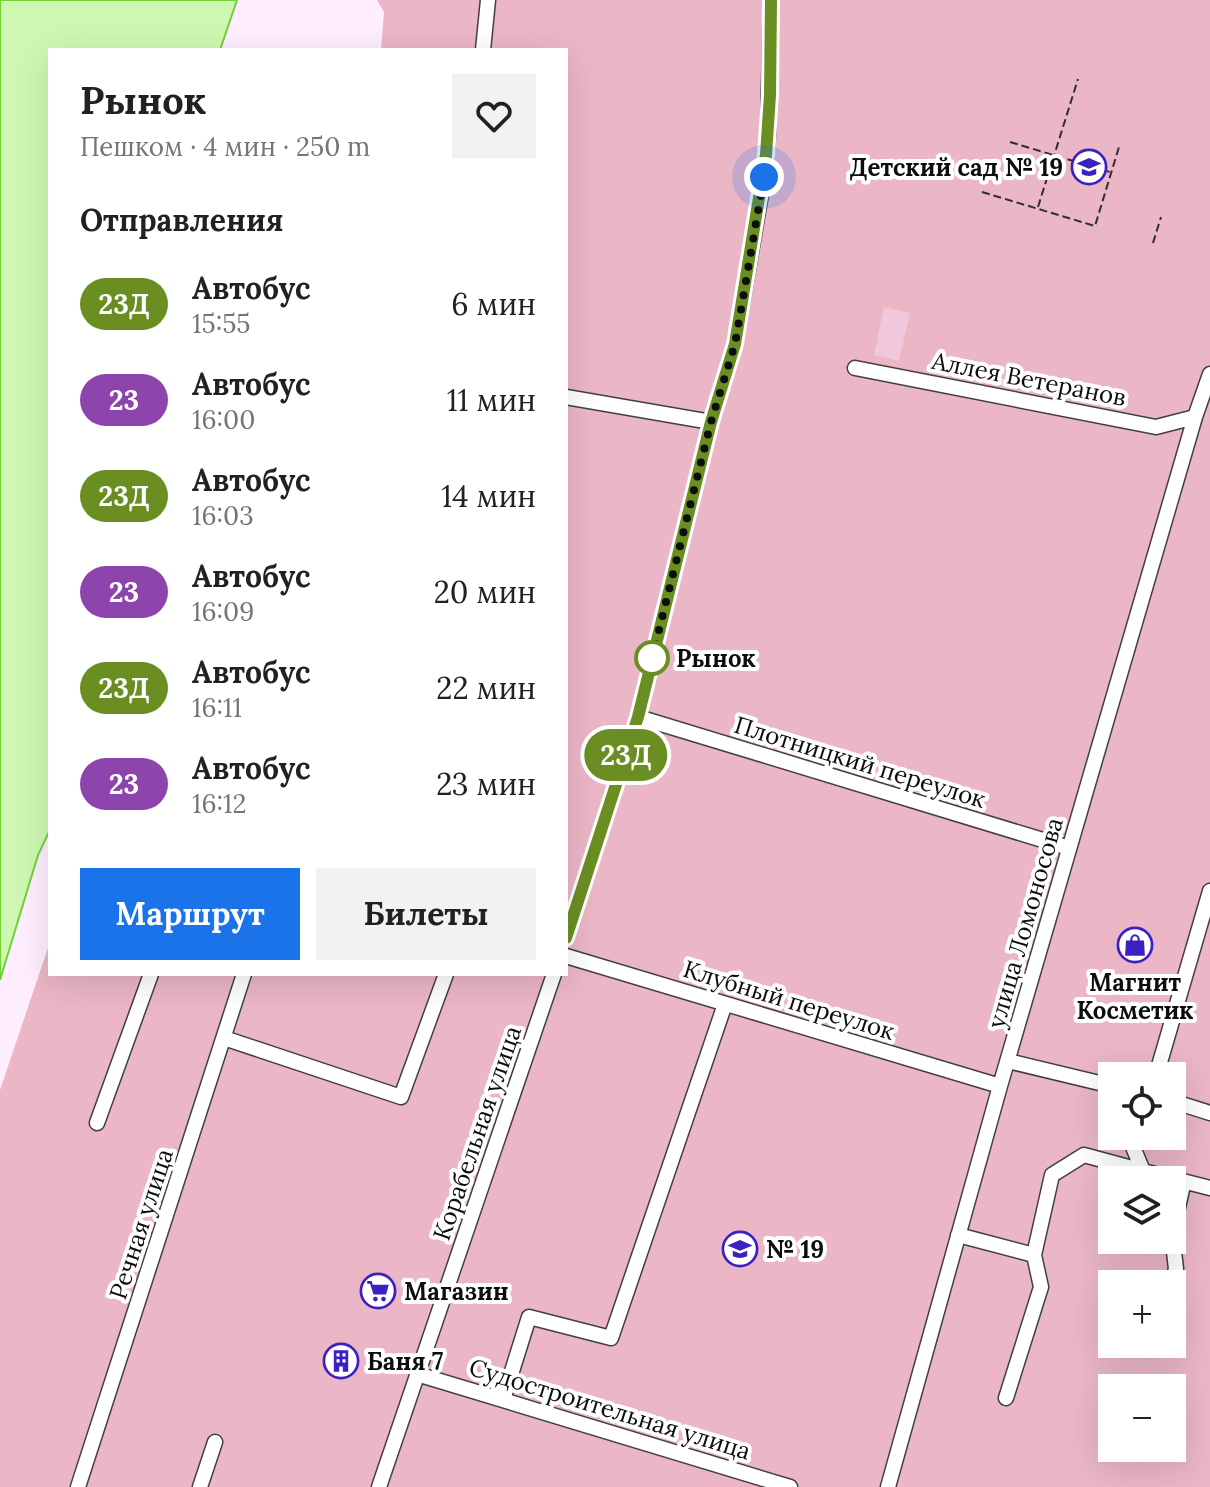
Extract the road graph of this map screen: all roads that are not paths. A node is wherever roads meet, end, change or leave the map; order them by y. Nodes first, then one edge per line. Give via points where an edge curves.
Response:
1 (488, 0) edge
2 (771, 0) edge
3 (483, 48) edge
4 (855, 368) dead end
5 (1210, 374) edge
6 (568, 397) edge
7 (1195, 417) junction
8 (711, 422) junction
9 (1210, 422) edge
10 (638, 717) junction
11 (1069, 848) junction
12 (1210, 891) edge
13 (568, 932) edge
14 (568, 957) edge
15 (150, 976) edge
16 (243, 976) edge
17 (445, 976) edge
18 (553, 976) edge
19 (725, 1004) junction
20 (224, 1038) junction
21 (1008, 1061) junction
22 (1160, 1062) edge
23 (1098, 1083) edge
24 (1000, 1086) junction
25 (1186, 1105) edge
26 (1210, 1113) edge
27 (97, 1123) dead end
28 (1125, 1166) edge
29 (1186, 1182) edge
30 (1210, 1188) edge
31 (958, 1235) junction
32 (1034, 1255) junction
33 (417, 1374) junction
34 (1006, 1398) dead end
35 (503, 1400) junction
36 (215, 1442) dead end
37 (78, 1487) edge
38 (200, 1487) edge
39 (379, 1487) edge
40 (790, 1487) edge
41 (888, 1487) edge

1 - 3 street
2 - 8 street via 764,177 735,344
4 - 7 street, Аллея Ветеранов via 1156,427
5 - 7 street, улица Ломоносова
6 - 8 street
7 - 9 street
7 - 11 street, улица Ломоносова
8 - 10 street
10 - 11 street, Плотницкий переулок
10 - 13 street
11 - 21 street, улица Ломоносова
12 - 22 street
14 - 19 street, Клубный переулок
15 - 27 street
16 - 20 street, Речная улица
17 - 20 street via 401,1097
18 - 33 street, Корабельная улица
19 - 24 street, Клубный переулок
19 - 35 street via 611,1338 529,1317
20 - 37 street, Речная улица
21 - 23 street
21 - 24 street, улица Ломоносова
24 - 31 street, улица Ломоносова
25 - 26 street
28 - 32 street via 1084,1155 1052,1175
29 - 30 street
31 - 32 street
31 - 41 street, улица Ломоносова
32 - 34 street via 1041,1287
33 - 35 street, Судостроительная улица
33 - 39 street, Корабельная улица
35 - 40 street, Судостроительная улица
36 - 38 street

